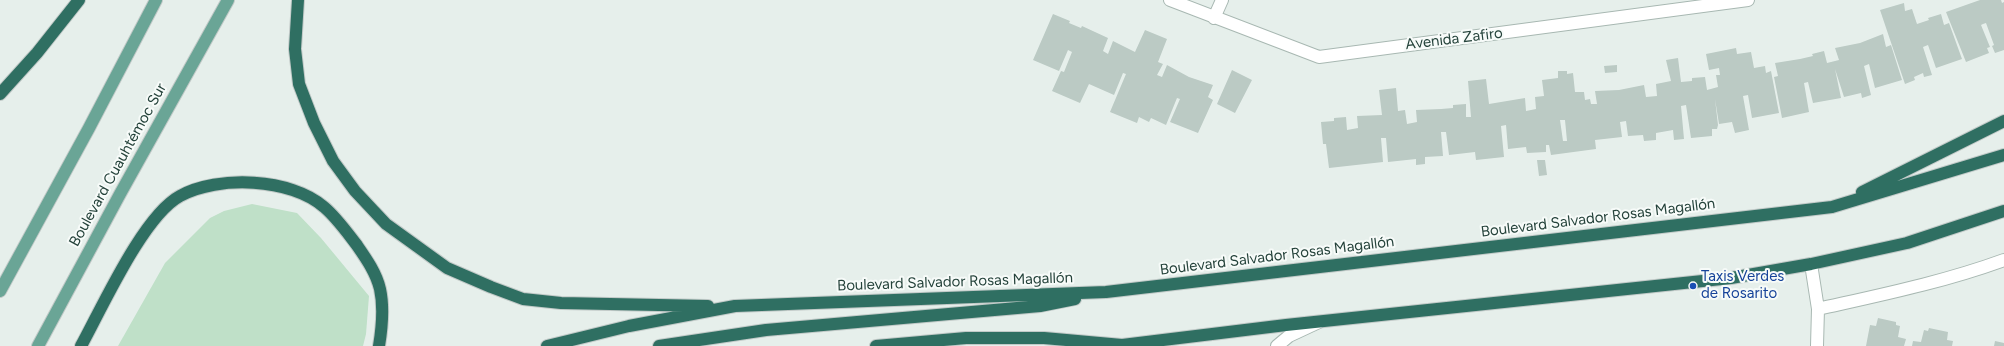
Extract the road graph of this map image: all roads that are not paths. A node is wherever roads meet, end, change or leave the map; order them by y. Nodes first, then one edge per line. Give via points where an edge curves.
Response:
1 (79, 0) edge
2 (156, 0) edge
3 (228, 0) edge
4 (298, 0) edge
5 (1170, 0) edge
6 (1222, 0) edge
7 (1748, 0) edge
8 (1730, 2) edge
9 (1214, 18) junction
10 (0, 94) edge
11 (2004, 121) edge
12 (2004, 155) edge
13 (1832, 207) junction
14 (2004, 212) edge
15 (2004, 260) edge
16 (1811, 264) junction
17 (0, 291) edge
18 (1106, 292) junction
19 (736, 306) junction
20 (1818, 309) junction
21 (1322, 321) junction
22 (38, 346) edge
23 (81, 346) edge
24 (379, 346) edge
25 (547, 346) edge
26 (659, 346) edge
27 (876, 346) edge
28 (1118, 346) edge
29 (1277, 346) edge
30 (1817, 346) edge

1 - 10 highway
2 - 17 main road
3 - 22 main road, Boulevard Cuauhtémoc Sur
4 - 19 highway via 295,49 299,84 314,123 333,161 355,191 386,224 434,259 448,268 523,299 561,304
5 - 9 street, Avenida Zafiro
6 - 9 street
7 - 8 street, Avenida Zafiro
8 - 9 street, Avenida Zafiro via 1319,57
11 - 13 highway
12 - 13 highway, Boulevard Salvador Rosas Magallón
13 - 18 highway, Boulevard Salvador Rosas Magallón
14 - 16 highway via 1907,243
15 - 20 street via 1908,288
16 - 20 street
16 - 21 highway via 1731,278
18 - 19 highway, Boulevard Salvador Rosas Magallón
18 - 26 highway via 1040,306 766,330
19 - 25 highway, Boulevard Salvador Rosas Magallón via 629,326
20 - 30 street
21 - 28 highway
21 - 29 street via 1289,336
23 - 24 highway via 133,249 158,213 179,196 204,186 233,182 264,184 296,191 323,206 346,230 368,260 380,289 382,324
27 - 28 highway via 966,338 1044,338

